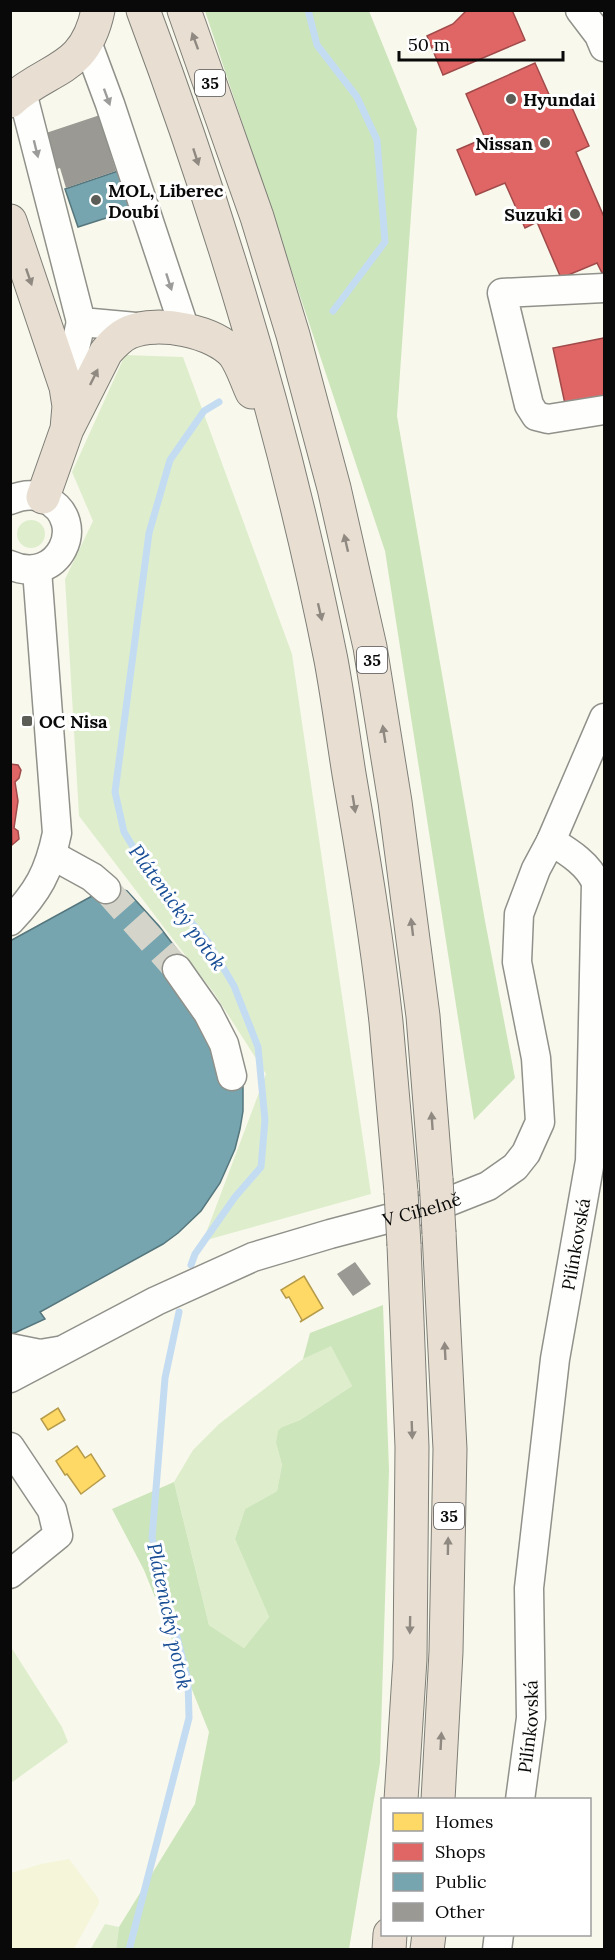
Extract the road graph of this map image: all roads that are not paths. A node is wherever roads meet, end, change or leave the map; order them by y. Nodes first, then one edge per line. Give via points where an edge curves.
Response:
1 (98, 10) edge
2 (143, 10) edge
3 (184, 10) edge
4 (580, 10) edge
5 (87, 42) junction
6 (604, 46) edge
7 (16, 97) edge
8 (10, 221) edge
9 (604, 288) edge
10 (81, 322) junction
11 (147, 328) junction
12 (185, 330) junction
13 (66, 387) junction
14 (604, 410) edge
15 (67, 429) junction
16 (293, 493) junction
17 (43, 497) junction
18 (10, 500) edge
19 (24, 567) edge
20 (604, 718) edge
21 (551, 841) junction
22 (52, 855) junction
23 (599, 875) edge
24 (106, 889) tunnel mouth
25 (10, 921) edge
26 (177, 969) tunnel mouth
27 (232, 1076) dead end
28 (597, 1158) edge
29 (10, 1348) edge
30 (63, 1350) junction
31 (10, 1378) edge
32 (10, 1447) edge
33 (10, 1574) edge
34 (401, 1798) edge
35 (438, 1798) edge
36 (520, 1798) edge

1 - 5 highway
2 -> 16 highway, 35 via 219,228
35 -> 3 highway, 35, bridge via 450,1449 423,1016 395,802 370,647 334,488 257,217
4 - 6 street
5 - 7 highway via 62,69
5 -> 12 street
7 -> 10 street
8 -> 13 highway
9 - 14 street via 502,293 529,405 536,416 548,419
10 - 11 street
10 - 13 street
11 - 12 highway
15 -> 11 highway via 106,352 129,332
12 - 16 highway via 216,340 234,355
13 - 15 highway
15 - 17 highway
16 -> 34 highway, 35, bridge via 331,660 356,814 385,1019 401,1192 412,1447 410,1659
17 - 18 street via 31,495
17 - 19 street via 62,512 67,535 64,547 49,565
19 - 22 street via 57,832
20 - 21 street
21 - 23 street, Pilínkovská
21 - 30 street, V Cihelně via 519,914 517,962 536,1058 540,1122 515,1167 488,1186 440,1205 253,1257 156,1301
22 - 24 street
22 - 25 street via 30,900
23 - 28 street, Pilínkovská
26 - 27 street via 224,1044
28 - 36 street, Pilínkovská via 555,1359 530,1577 531,1718
29 - 30 street via 40,1354
30 - 31 street, V Cihelně
32 - 33 street via 52,1510 58,1535

